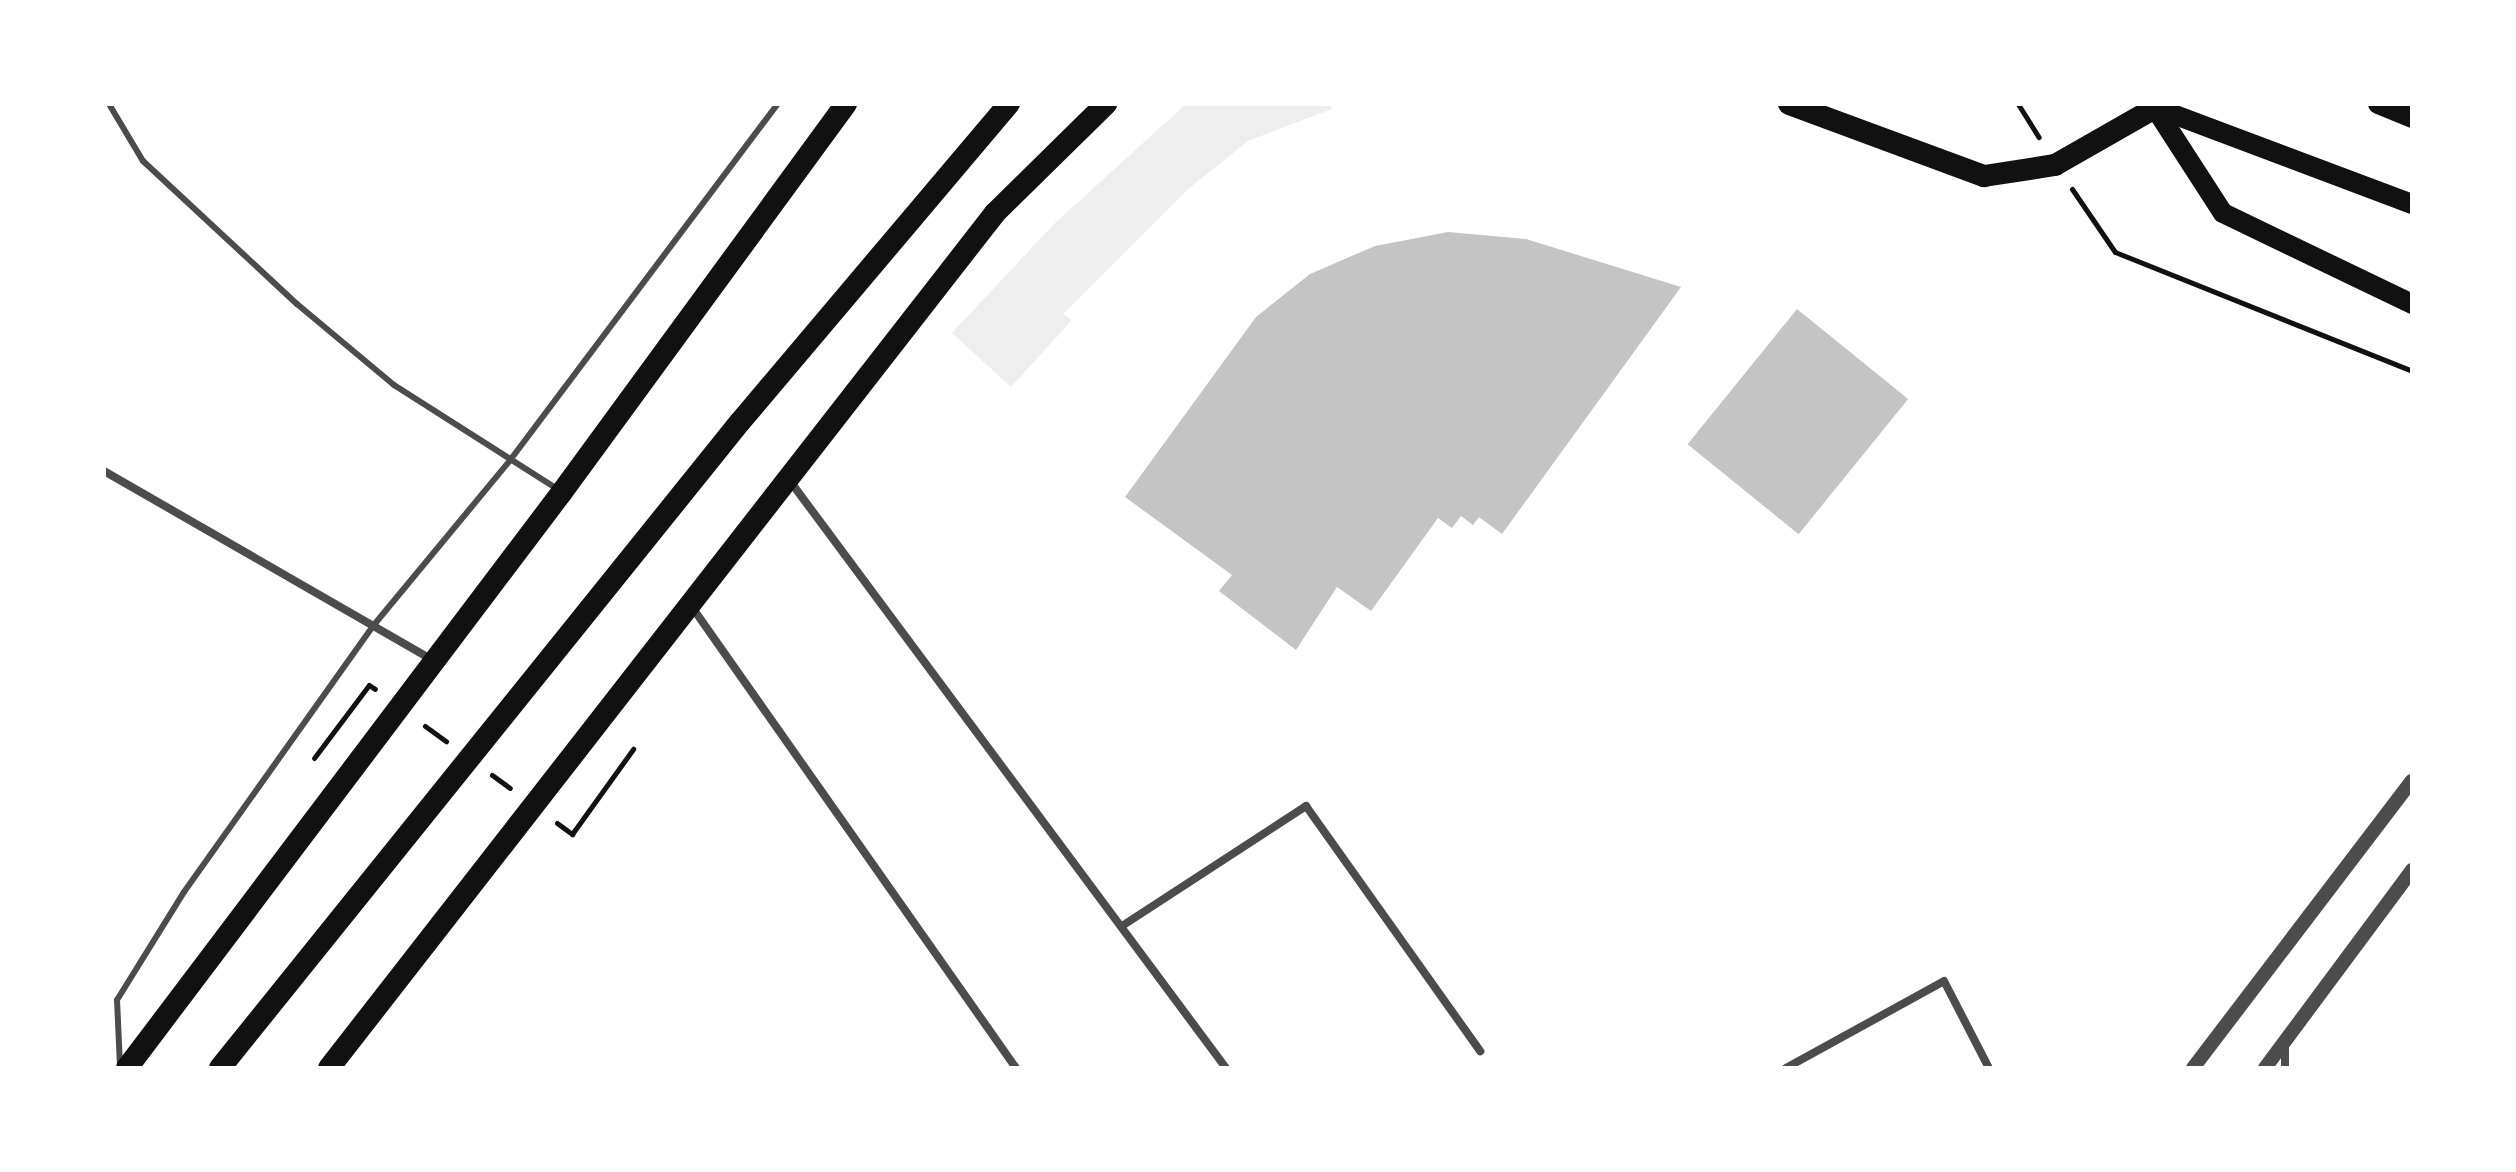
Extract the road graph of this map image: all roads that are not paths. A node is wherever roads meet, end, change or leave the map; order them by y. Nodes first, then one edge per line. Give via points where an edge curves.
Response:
1 (109, 104) edge
2 (778, 104) edge
3 (846, 104) edge
4 (1009, 104) edge
5 (1020, 104) edge
6 (1106, 104) edge
7 (1789, 104) edge
8 (2378, 104) edge
9 (2151, 106) edge
10 (2412, 118) edge
11 (984, 133) junction
12 (2412, 204) edge
13 (2412, 304) edge
14 (511, 459) junction
15 (104, 471) edge
16 (790, 481) junction
17 (562, 492) junction
18 (689, 603) junction
19 (373, 626) junction
20 (435, 661) junction
21 (2412, 781) edge
22 (2412, 870) edge
23 (1122, 926) junction
24 (2285, 1040) junction
25 (1480, 1051) dead end
26 (120, 1068) edge
27 (127, 1068) edge
28 (220, 1068) edge
29 (329, 1068) edge
30 (1016, 1068) edge
31 (1226, 1068) edge
32 (1786, 1068) edge
33 (1989, 1068) edge
34 (2193, 1068) edge
35 (2265, 1068) edge
36 (2285, 1068) edge

1 - 14 lane via 143,161 297,304 394,385
2 - 14 lane
3 - 17 highway
4 - 11 highway
5 - 11 highway
6 - 16 highway via 995,213
7 - 9 highway via 1984,176 2055,165
8 - 10 main road
9 - 12 main road
9 - 13 main road via 2223,213
11 - 28 highway via 740,422
14 - 17 lane
14 - 19 lane
15 - 19 street
16 - 18 highway
16 - 23 street
17 - 20 highway
18 - 29 highway
18 - 30 street
19 - 20 street
19 - 26 lane via 184,892 117,1000
20 - 27 highway
21 - 34 street
22 - 24 street
23 - 25 street via 1306,806
23 - 31 street
24 - 35 street
24 - 36 street
32 - 33 street via 1944,981

